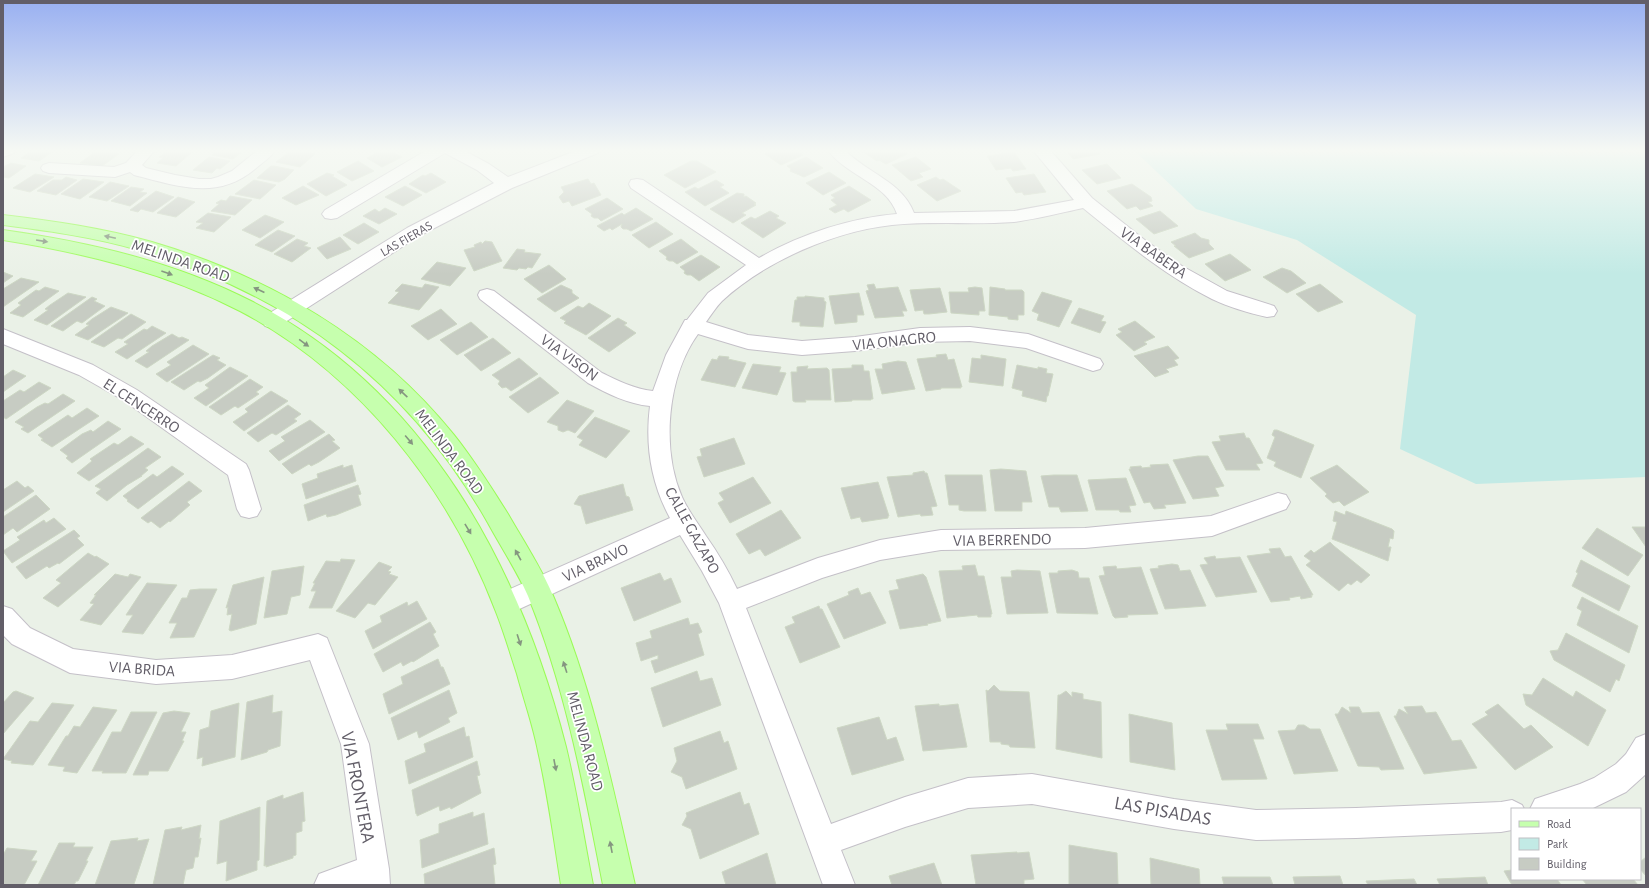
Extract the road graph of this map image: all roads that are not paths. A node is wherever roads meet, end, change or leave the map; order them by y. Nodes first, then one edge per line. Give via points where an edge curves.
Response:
1 (369, 191) edge
2 (492, 191) edge
3 (648, 191) edge
4 (889, 191) edge
5 (1076, 191) edge
6 (1086, 202) junction
7 (331, 214) dead end
8 (907, 218) junction
9 (3, 220) edge
10 (3, 235) edge
11 (758, 265) junction
12 (487, 295) dead end
13 (294, 307) junction
14 (1267, 311) dead end
15 (272, 321) junction
16 (692, 325) junction
17 (8, 342) edge
18 (1093, 364) dead end
19 (662, 399) junction
20 (1278, 502) dead end
21 (249, 510) dead end
22 (684, 522) junction
23 (537, 589) junction
24 (731, 602) junction
25 (506, 603) junction
26 (3, 617) edge
27 (318, 646) joint
28 (1642, 763) edge
29 (1550, 808) edge
30 (1511, 815) edge
31 (822, 842) junction
32 (374, 877) edge
33 (330, 885) edge
34 (577, 885) edge
35 (619, 885) edge
36 (839, 885) edge

1 - 7 street
2 - 13 street, LAS FIERAS via 413,232
3 - 11 street
4 - 8 street via 900,202
5 - 6 street, VIA BABERA
6 - 8 street, CALLE GAZAPO via 1044,212 1006,217
6 - 14 street, VIA BABERA via 1175,270 1220,295
8 - 11 street, CALLE GAZAPO via 850,228 799,244
13 -> 9 main road, MELINDA ROAD via 238,280 146,246 86,232
10 -> 15 main road, MELINDA ROAD via 71,246 130,260 216,292
11 - 16 street, CALLE GAZAPO via 716,296
12 - 19 street, VIA VISON via 595,378 638,397
13 - 15 street, LAS FIERAS
23 -> 13 main road, MELINDA ROAD via 496,515 438,430 374,365
15 -> 25 main road, MELINDA ROAD via 312,348 348,378 412,443 470,532
16 - 18 street, VIA ONAGRO via 748,342 802,348 920,335 970,334 1028,341
16 - 19 street, CALLE GAZAPO via 669,368
17 - 21 street, EL CENCERRO via 86,370 130,394 238,470
19 - 22 street, CALLE GAZAPO via 658,428 660,457 668,492
20 - 24 street, VIA BERRENDO via 1212,526 1084,538 941,540 880,550 818,569
22 - 23 street, VIA BRAVO
22 - 24 street, CALLE GAZAPO via 713,566
23 - 25 street, VIA BRAVO
35 -> 23 main road, MELINDA ROAD via 597,778 575,695
24 - 31 street, CALLE GAZAPO
25 -> 34 main road, MELINDA ROAD via 532,679 551,747
26 - 27 street, VIA BRIDA via 21,636 70,661 156,672 232,667
27 - 32 street, VIA FRONTERA via 354,744
28 - 29 street via 1605,789
30 - 31 street, LAS PISADAS via 1364,823 1256,825 1174,814 1032,789 968,793 905,812
31 - 36 street, CALLE GAZAPO
32 - 33 street

